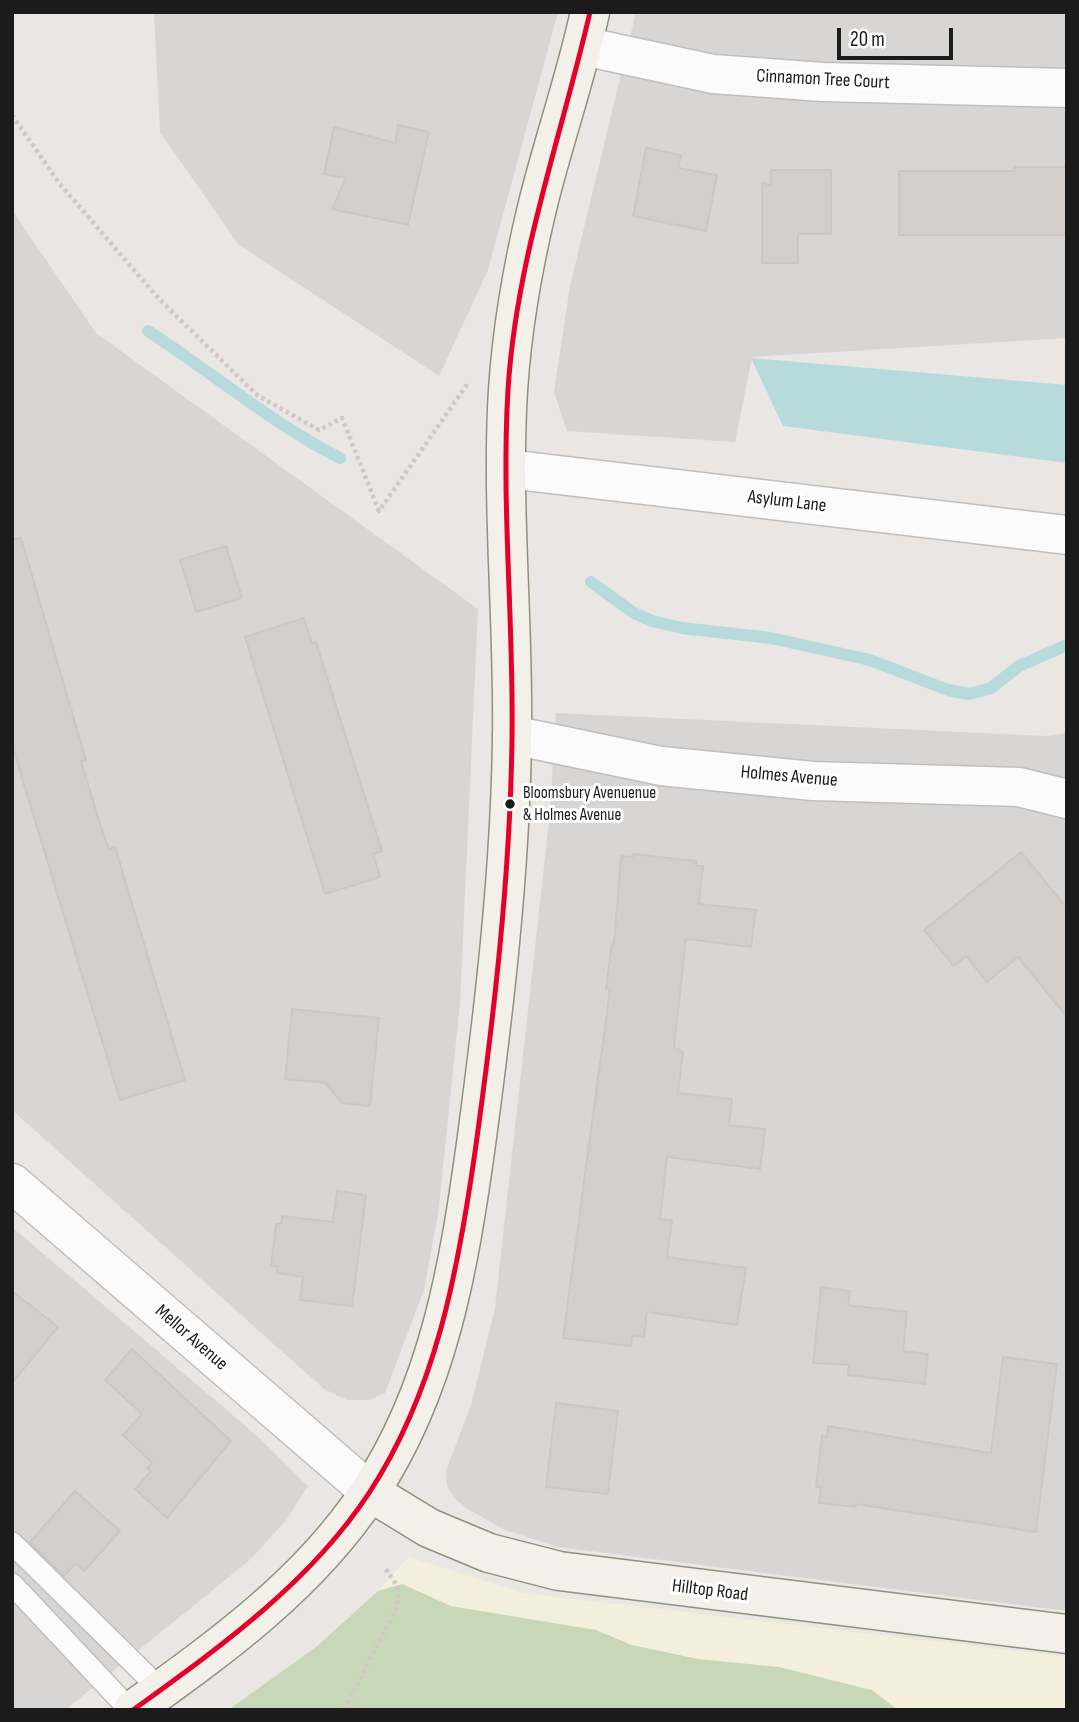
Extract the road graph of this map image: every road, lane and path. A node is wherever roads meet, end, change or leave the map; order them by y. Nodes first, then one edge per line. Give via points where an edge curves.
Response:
1 (587, 29) edge
2 (1067, 88) edge
3 (12, 115) edge
4 (466, 386) dead end
5 (508, 469) junction
6 (1067, 535) edge
7 (512, 735) junction
8 (1067, 799) edge
9 (12, 1183) edge
10 (370, 1492) junction
11 (12, 1543) edge
12 (385, 1568) dead end
13 (12, 1584) edge
14 (1067, 1633) edge
15 (141, 1703) edge
16 (344, 1710) edge

1 - 2 street, Cinnamon Tree Court via 713,74 823,82
1 - 5 main road via 537,210 522,292 508,389
3 - 4 path via 59,183 159,299 257,395 319,430 342,418 379,511
5 - 6 street, Asylum Lane
5 - 7 main road
7 - 8 street, Holmes Avenue via 661,766 813,781 1020,787
7 - 10 main road via 509,863 475,1152 451,1297 429,1374
9 - 10 street, Mellor Avenue
10 - 14 main road, Hilltop Road via 440,1533 488,1553 559,1571
10 - 15 main road via 325,1553 270,1606
11 - 15 lane
12 - 16 path via 398,1587 397,1608
13 - 15 lane

